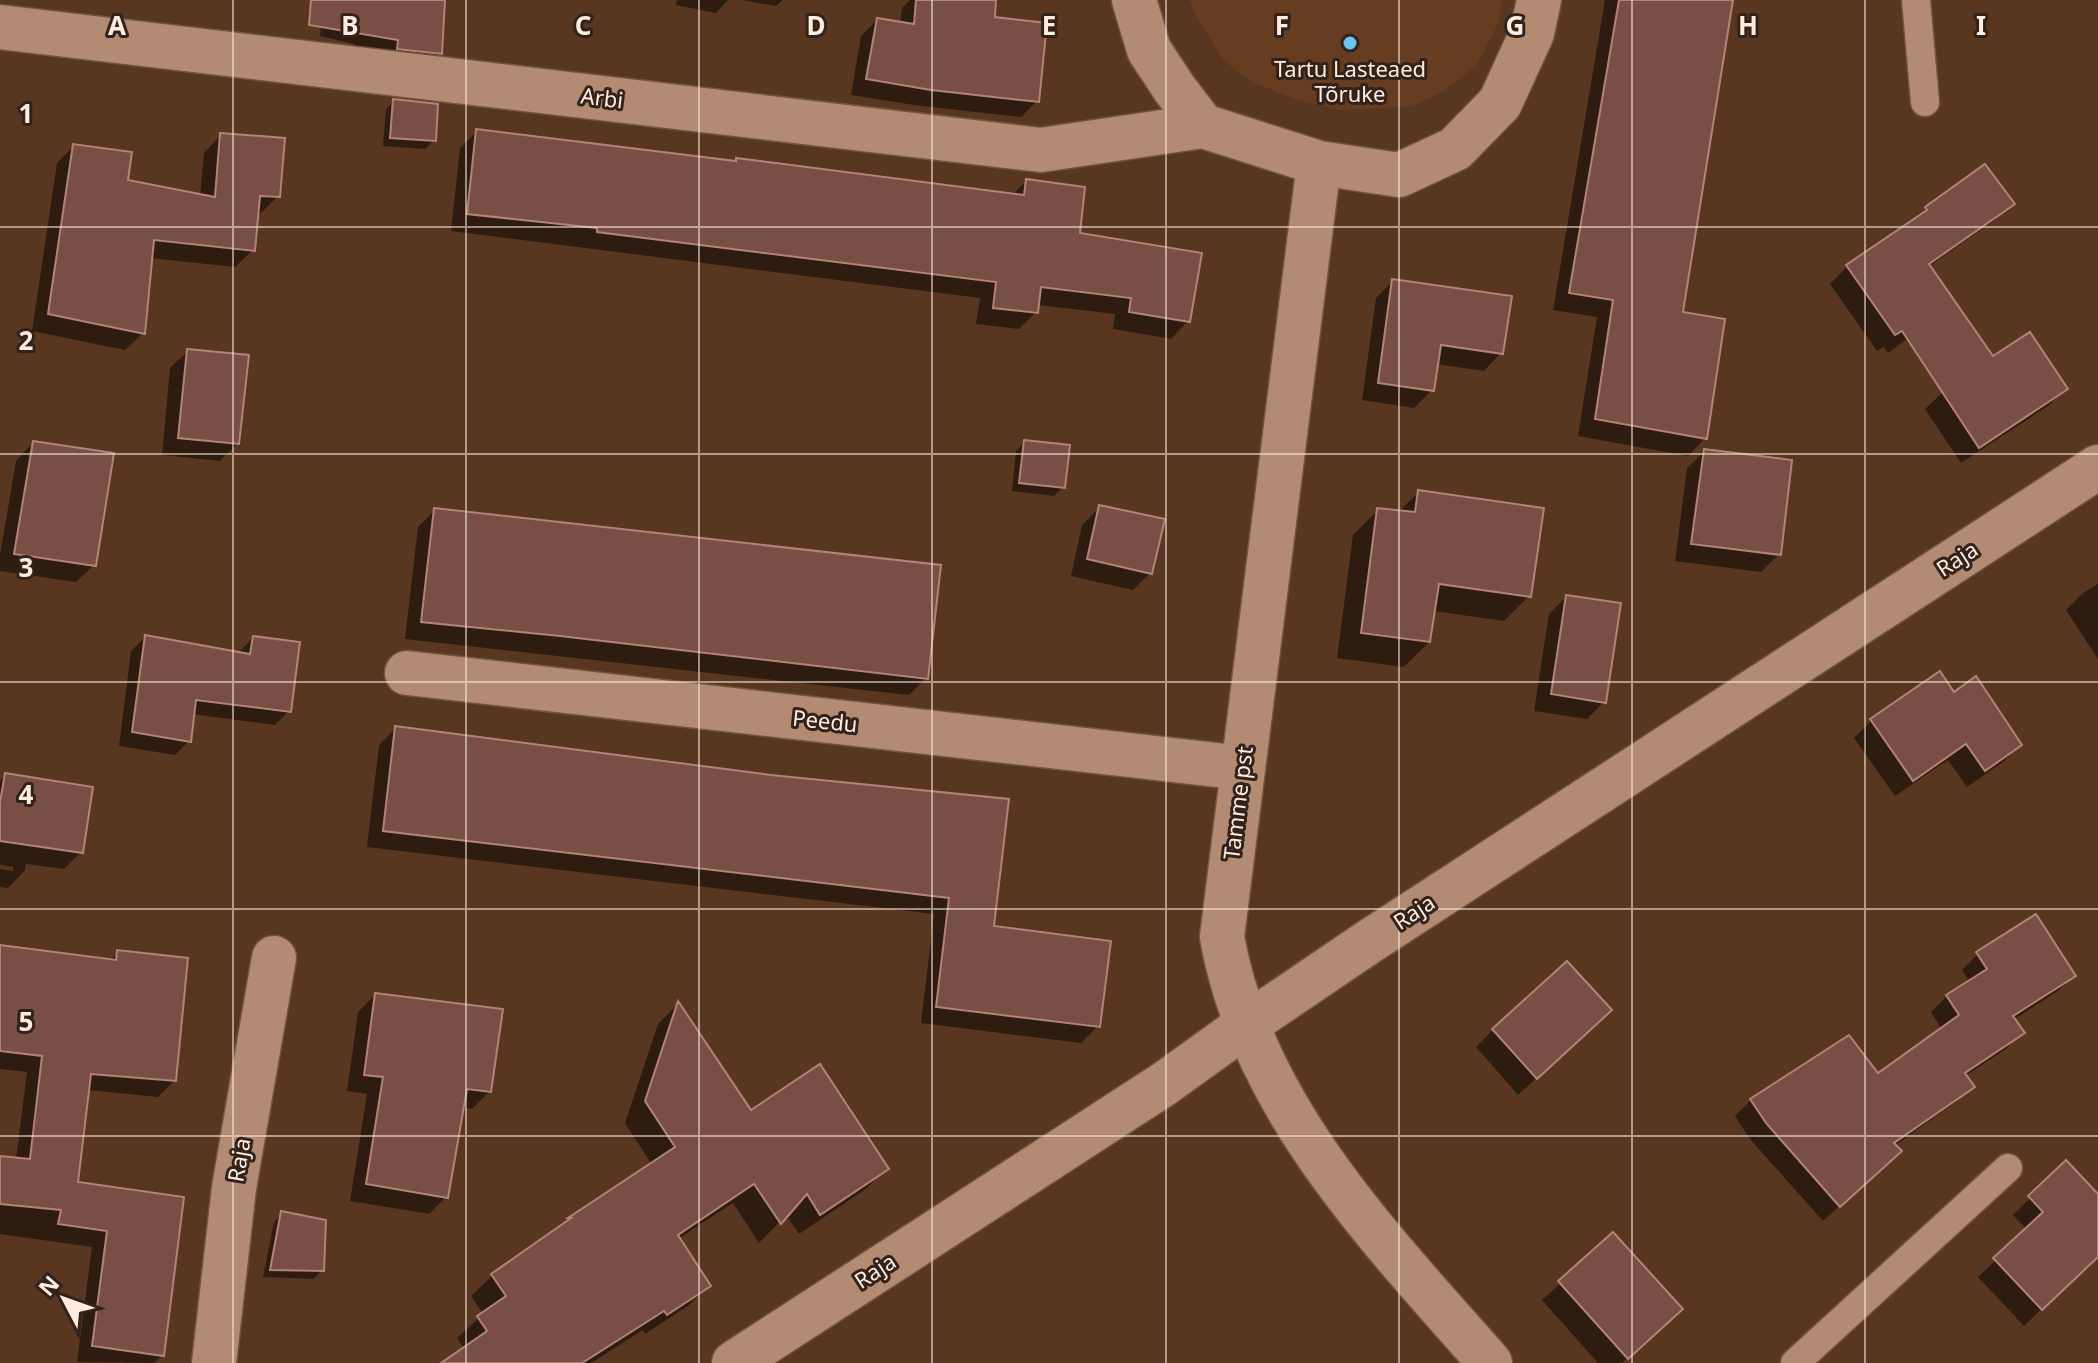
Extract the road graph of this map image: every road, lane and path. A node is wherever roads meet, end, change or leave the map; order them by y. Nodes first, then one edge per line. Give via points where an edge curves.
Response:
1 (1134, 0) edge
2 (1539, 0) edge
3 (1916, 0) edge
4 (0, 27) edge
5 (1925, 102) dead end
6 (1203, 126) junction
7 (1319, 163) junction
8 (2098, 467) edge
9 (407, 673) dead end
10 (1243, 768) junction
11 (274, 958) dead end
12 (1246, 1025) junction
13 (2008, 1168) dead end
14 (214, 1363) edge
15 (734, 1363) edge
16 (1490, 1363) edge
17 (1795, 1363) edge

1 - 6 street via 1149,50
2 - 7 street via 1532,33 1500,103 1455,149 1399,175
3 - 5 lane
4 - 6 street, Arbi via 1041,150
6 - 7 street
7 - 10 street, Tamme pst
8 - 12 street, Raja
9 - 10 street, Peedu
10 - 12 street, Tamme pst via 1222,937
11 - 14 street, Raja via 234,1188
12 - 15 street, Raja via 1164,1084
12 - 16 street, Tamme pst via 1279,1095 1325,1162 1388,1248
13 - 17 lane

